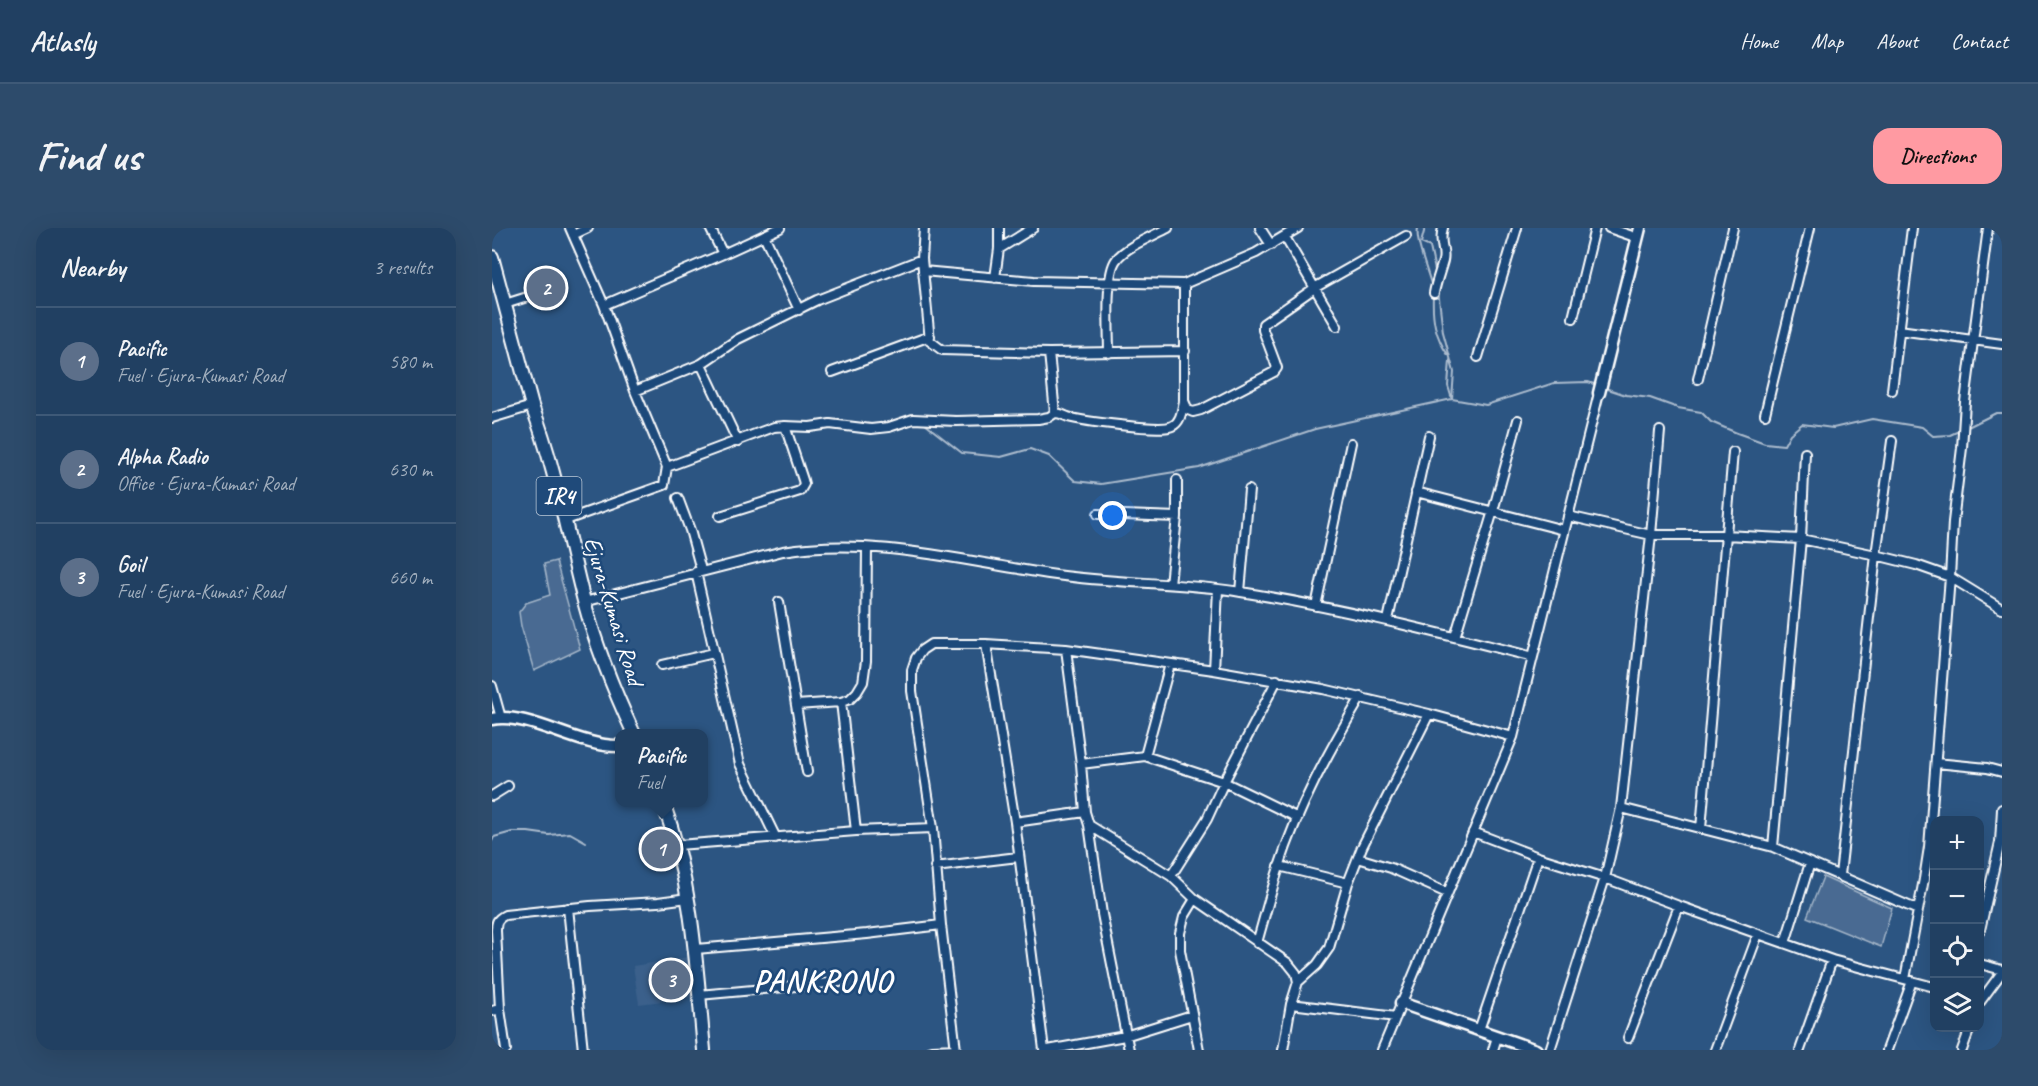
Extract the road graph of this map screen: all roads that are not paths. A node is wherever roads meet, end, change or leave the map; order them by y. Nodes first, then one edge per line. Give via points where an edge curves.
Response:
1 (588, 228) edge
2 (710, 228) edge
3 (780, 228) edge
4 (924, 228) edge
5 (999, 228) edge
6 (1033, 228) edge
7 (1168, 228) edge
8 (1260, 228) edge
9 (1298, 228) edge
10 (1443, 228) edge
11 (1517, 228) edge
12 (1595, 228) edge
13 (1609, 228) edge
14 (1733, 228) edge
15 (1810, 228) edge
16 (1988, 228) edge
17 (1909, 229) edge
18 (571, 232) edge
19 (1639, 233) edge
20 (764, 235) junction
21 (1406, 236) dead end
22 (1285, 237) junction
23 (1271, 245) junction
24 (999, 249) junction
25 (723, 255) junction
26 (492, 256) edge
27 (922, 259) junction
28 (924, 271) junction
29 (995, 278) junction
30 (1110, 282) junction
31 (1184, 284) junction
32 (1316, 287) junction
33 (1434, 293) dead end
34 (537, 294) dead end
35 (500, 300) edge
36 (604, 305) junction
37 (799, 310) junction
38 (1573, 318) dead end
39 (1337, 326) dead end
40 (1899, 330) junction
41 (930, 336) junction
42 (1974, 339) junction
43 (2002, 344) edge
44 (1185, 351) junction
45 (1049, 353) junction
46 (1109, 353) junction
47 (1478, 357) dead end
48 (700, 364) junction
49 (832, 372) dead end
50 (1698, 380) dead end
51 (1601, 388) joint
52 (1892, 390) dead end
53 (635, 391) junction
54 (1184, 401) junction
55 (532, 406) junction
56 (1055, 413) junction
57 (1765, 414) dead end
58 (492, 418) edge
59 (1518, 420) dead end
60 (785, 426) junction
61 (1660, 431) dead end
62 (1429, 436) dead end
63 (1892, 441) dead end
64 (738, 442) junction
65 (1351, 443) dead end
66 (1733, 452) dead end
67 (1805, 453) dead end
68 (666, 467) junction
69 (1177, 480) dead end
70 (1250, 490) dead end
71 (1416, 492) junction
72 (678, 498) dead end
73 (1493, 511) junction
74 (1098, 514) dead end
75 (720, 516) dead end
76 (1568, 516) junction
77 (1177, 517) junction
78 (566, 520) junction
79 (1564, 530) junction
80 (1651, 535) junction
81 (1725, 535) junction
82 (1801, 539) junction
83 (867, 548) junction
84 (1876, 555) junction
85 (699, 571) junction
86 (1950, 577) junction
87 (1170, 584) junction
88 (1218, 589) junction
89 (1240, 592) junction
90 (584, 602) junction
91 (779, 602) dead end
92 (1316, 606) junction
93 (2002, 609) edge
94 (1388, 620) junction
95 (1455, 637) junction
96 (987, 644) junction
97 (1066, 650) junction
98 (714, 654) junction
99 (1533, 657) junction
100 (1170, 664) junction
101 (662, 665) dead end
102 (1214, 670) junction
103 (1277, 680) junction
104 (492, 686) edge
105 (1361, 697) junction
106 (841, 702) junction
107 (796, 705) junction
108 (1429, 714) junction
109 (496, 718) edge
110 (632, 729) edge
111 (1513, 737) junction
112 (615, 746) edge
113 (1145, 756) junction
114 (1936, 763) junction
115 (1081, 764) junction
116 (807, 772) dead end
117 (2002, 772) edge
118 (1224, 782) junction
119 (508, 786) dead end
120 (492, 796) edge
121 (665, 807) edge
122 (1621, 808) junction
123 (2002, 809) edge
124 (1085, 812) junction
125 (1298, 818) junction
126 (1015, 822) junction
127 (1089, 825) junction
128 (933, 828) junction
129 (1701, 829) junction
130 (856, 831) junction
131 (1473, 832) junction
132 (776, 838) junction
133 (678, 845) junction
134 (1773, 847) junction
135 (1018, 857) junction
136 (1538, 857) junction
137 (1358, 858) junction
138 (1810, 863) junction
139 (1279, 866) junction
140 (936, 867) junction
141 (1840, 875) junction
142 (1171, 876) junction
143 (1605, 878) junction
144 (1348, 884) junction
145 (1447, 893) junction
146 (688, 898) junction
147 (1195, 898) junction
148 (1679, 906) junction
149 (568, 908) junction
150 (1918, 910) junction
151 (1981, 924) edge
152 (941, 925) junction
153 (1758, 934) junction
154 (1257, 943) junction
155 (1785, 943) junction
156 (696, 949) junction
157 (1832, 960) junction
158 (1984, 966) edge
159 (2001, 976) edge
160 (1908, 980) junction
161 (840, 982) dead end
162 (1298, 982) junction
163 (1930, 986) edge
164 (699, 995) junction
165 (1984, 995) edge
166 (1401, 1003) junction
167 (1291, 1004) junction
168 (496, 1010) edge
169 (1192, 1015) junction
170 (1396, 1017) junction
171 (1479, 1030) junction
172 (1969, 1032) edge
173 (1125, 1036) junction
174 (1497, 1037) junction
175 (1628, 1038) dead end
176 (1063, 1048) edge
177 (956, 1049) edge
178 (506, 1050) edge
179 (583, 1050) edge
180 (704, 1050) edge
181 (932, 1050) edge
182 (1046, 1050) edge
183 (1129, 1050) edge
184 (1199, 1050) edge
185 (1282, 1050) edge
186 (1382, 1050) edge
187 (1493, 1050) edge
188 (1536, 1050) edge
189 (1550, 1050) edge
190 (1715, 1050) edge
191 (1800, 1050) edge
192 (1887, 1050) edge
193 (1962, 1050) edge

1 - 18 street
2 - 25 street
3 - 20 street
4 - 27 street
5 - 24 street
6 - 24 street
7 - 30 street via 1116,258
8 - 23 street
9 - 22 street
10 - 33 street via 1443,260
11 - 47 street
12 - 38 street
13 - 19 street
14 - 50 street
15 - 57 street
16 - 42 street
17 - 40 street
18 - 36 street
19 - 51 street
20 - 25 street
20 - 37 street
21 - 32 street
22 - 23 street
22 - 32 street
23 - 31 street
24 - 29 street
25 - 36 street
26 - 35 main road, Ejura-Kumasi Road / IR4
27 - 28 street
27 - 37 street
28 - 29 street
28 - 41 street
29 - 30 street
30 - 31 street
30 - 46 street
31 - 44 street
32 - 39 street
32 - 54 street via 1263,324 1275,362 1274,372 1201,410 1188,410
34 - 35 street
35 - 55 main road, Ejura-Kumasi Road / IR4
36 - 53 street
37 - 48 street via 738,339
40 - 42 street
40 - 52 street
41 - 45 street via 930,341 942,350
41 - 49 street
42 - 43 street
42 - 86 street
44 - 46 street
44 - 54 street
45 - 46 street
45 - 56 street
48 - 53 street
48 - 64 street
51 - 76 street
53 - 68 street
54 - 56 street via 1178,422 1165,428
55 - 58 street
55 - 78 main road, Ejura-Kumasi Road / IR4
56 - 60 street via 1038,419 913,419 890,428 871,429 830,424 810,428
59 - 73 street
60 - 64 street
60 - 75 street via 803,480 800,491
61 - 80 street
62 - 71 street
63 - 84 street
64 - 68 street
65 - 92 street
66 - 81 street
67 - 82 street
68 - 78 street via 664,484
69 - 77 street
70 - 89 street
71 - 73 street
71 - 94 street
72 - 85 street
73 - 79 street
73 - 95 street
74 - 77 street
76 - 79 street
76 - 80 street
77 - 87 street
78 - 90 main road, Ejura-Kumasi Road / IR4
79 - 99 street
80 - 81 street
80 - 122 street
81 - 82 street
81 - 129 street
82 - 84 street
82 - 134 street
83 - 85 street via 806,547
83 - 87 street via 922,551 1058,575
83 - 106 street via 863,682 850,699
84 - 86 street
84 - 141 street
85 - 90 street
85 - 98 street
86 - 93 street
86 - 114 street
87 - 88 street
88 - 89 street
88 - 102 street
89 - 92 street
90 - 110 main road, Ejura-Kumasi Road / IR4
91 - 107 street
92 - 94 street
94 - 95 street
95 - 99 street
96 - 97 street
96 - 126 street
96 - 128 street via 931,644 922,650 912,670
97 - 100 street
97 - 115 street
98 - 101 street
98 - 132 street via 740,764
99 - 111 street
100 - 102 street
100 - 113 street
102 - 103 street
103 - 105 street
103 - 118 street
104 - 109 street
105 - 108 street
105 - 125 street
106 - 107 street
106 - 130 street
107 - 116 street
108 - 111 street
108 - 137 street
109 - 112 street
111 - 131 street
113 - 115 street
113 - 118 street
114 - 117 street
114 - 150 street via 1929,847
115 - 124 street
118 - 125 street
118 - 142 street via 1207,819
119 - 120 street
121 - 133 main road
122 - 129 street
122 - 143 street
123 - 151 street via 2000,842
124 - 126 street
124 - 127 street
125 - 139 street
126 - 135 street
127 - 142 street
127 - 173 street
128 - 130 street
128 - 140 street
129 - 134 street
130 - 132 street
131 - 136 street
131 - 145 street
132 - 133 street
133 - 146 main road
134 - 138 street
135 - 140 street
135 - 182 street
136 - 143 street
136 - 171 street
137 - 144 street
137 - 145 street
138 - 141 street
138 - 155 street
139 - 144 street
139 - 154 street
140 - 152 street
141 - 150 street
142 - 147 street
143 - 148 street
143 - 189 street
144 - 162 street via 1329,948
145 - 166 street
146 - 149 street
146 - 156 main road
147 - 154 street
147 - 169 street via 1179,933
148 - 153 street
148 - 175 street
149 - 168 street via 498,918
149 - 179 street
150 - 160 street
152 - 156 street
152 - 177 street
153 - 155 street
153 - 190 street
154 - 162 street via 1288,963
155 - 157 street
156 - 164 main road
157 - 160 street
157 - 191 street
158 - 159 street
159 - 165 street
160 - 163 street
160 - 192 street
161 - 164 street
162 - 167 street
164 - 180 main road
166 - 170 street
166 - 171 street
167 - 170 street
167 - 185 street
168 - 178 street
169 - 173 street
169 - 184 street
170 - 186 street
171 - 174 street
172 - 193 street
173 - 176 street
173 - 183 street
174 - 187 street
174 - 188 street
176 - 182 street
177 - 181 street

